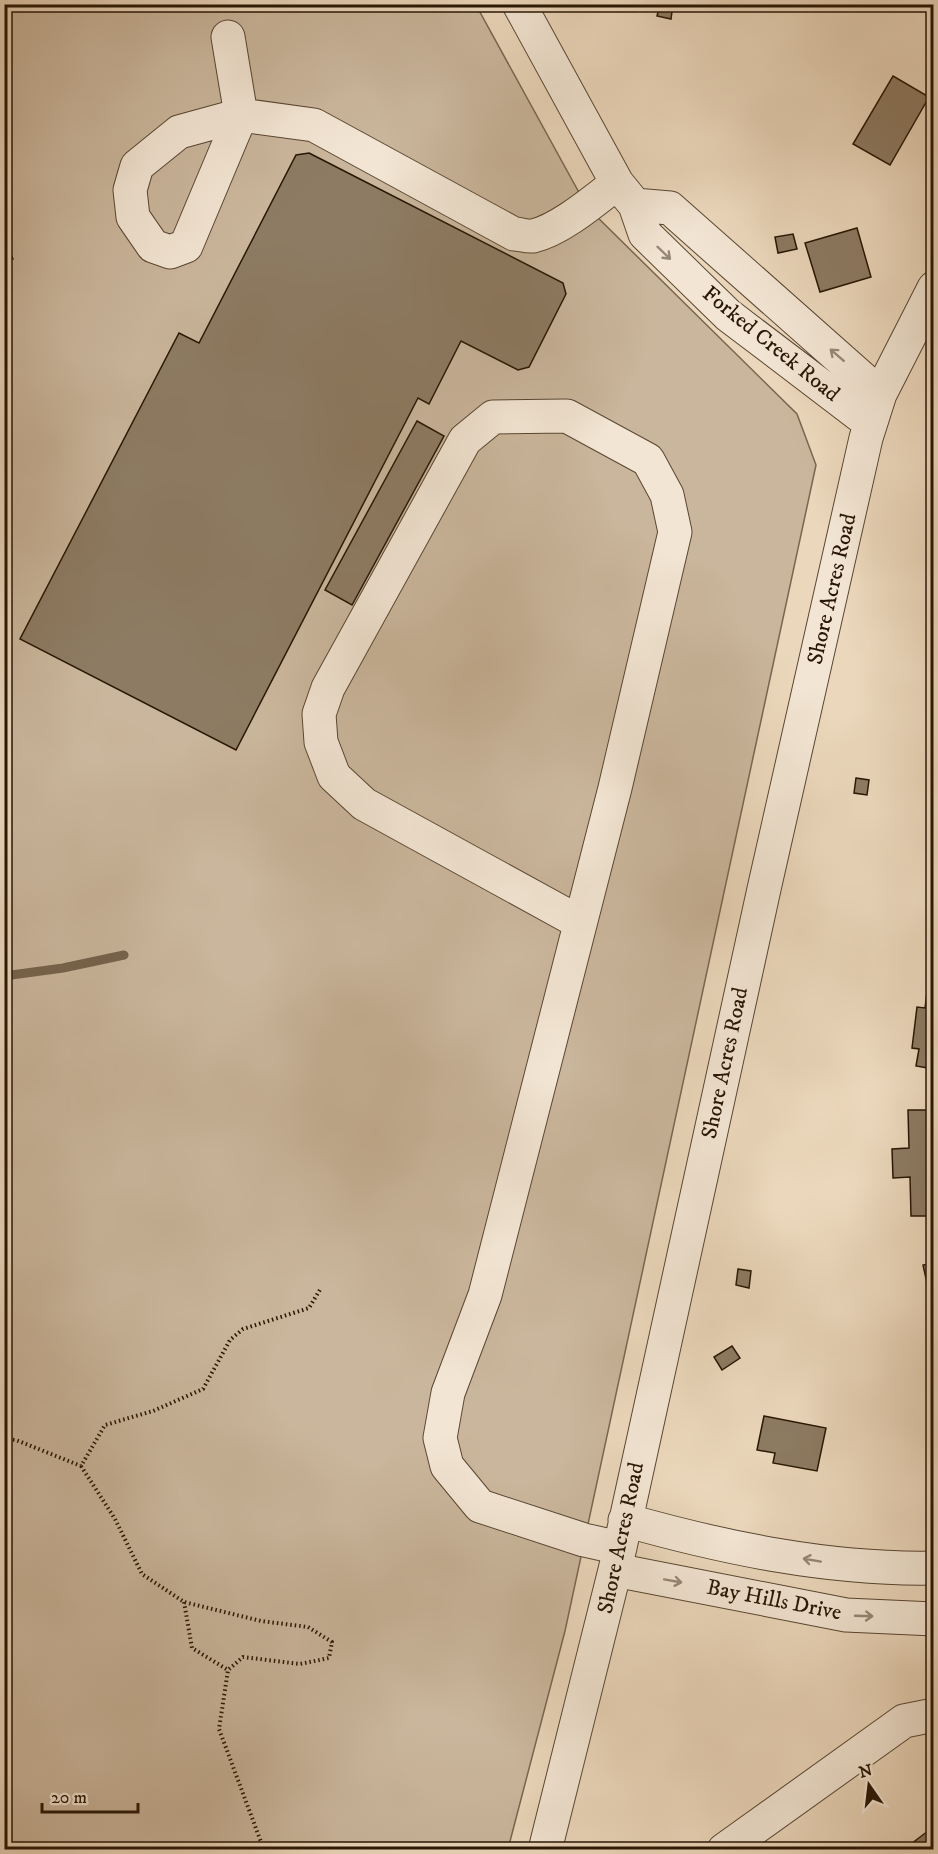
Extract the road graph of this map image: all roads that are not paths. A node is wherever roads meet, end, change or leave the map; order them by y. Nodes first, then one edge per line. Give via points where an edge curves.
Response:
1 (519, 4) edge
2 (228, 38) dead end
3 (626, 194) junction
4 (933, 288) edge
5 (875, 408) junction
6 (579, 922) junction
7 (620, 1546) junction
8 (933, 1568) edge
9 (933, 1619) edge
10 (933, 1715) edge
11 (545, 1850) edge
12 (724, 1850) edge

1 - 3 street, Forked Creek Road
2 - 3 street via 241,115 314,125 514,234 531,236 546,231 587,207
3 - 5 street, Forked Creek Road via 645,234 728,315
4 - 5 street, Shore Acres Road
5 - 7 street, Shore Acres Road via 764,889
6 - 6 street via 675,532 667,495 648,460 567,416 492,417 465,440 328,688 319,714 321,742 334,776 364,804
6 - 7 street via 485,1295 448,1393 440,1438 447,1466 480,1506 565,1534
8 -> 7 street, Bay Hills Drive via 820,1562 710,1540
7 -> 9 street, Bay Hills Drive via 846,1615
7 - 11 street, Shore Acres Road
10 - 12 street via 904,1721

